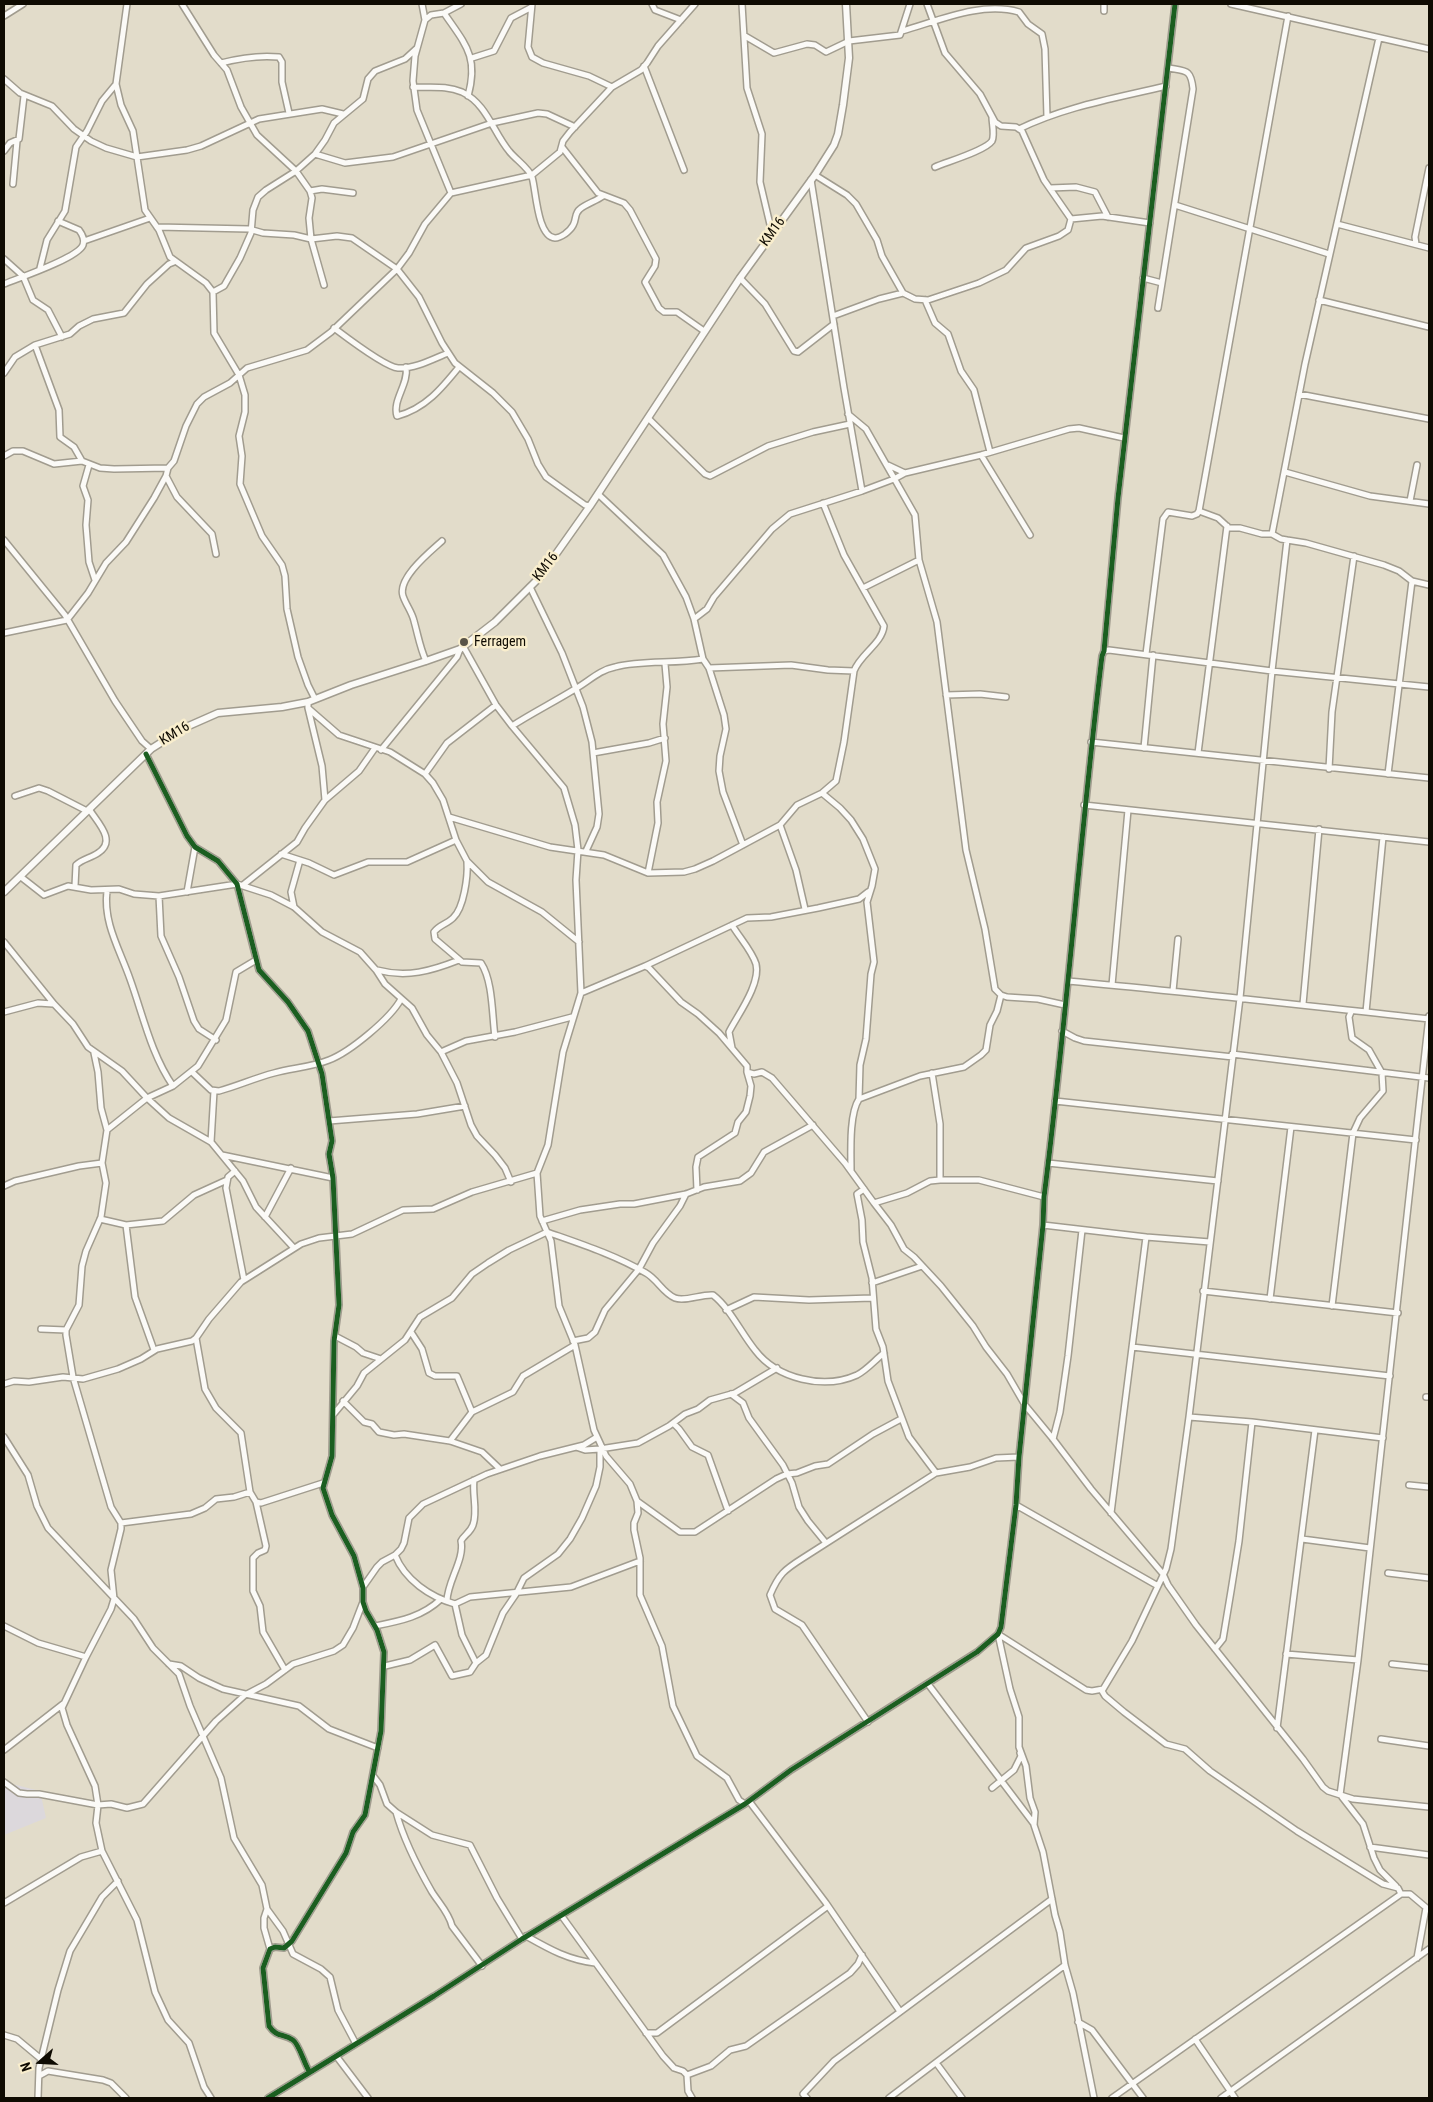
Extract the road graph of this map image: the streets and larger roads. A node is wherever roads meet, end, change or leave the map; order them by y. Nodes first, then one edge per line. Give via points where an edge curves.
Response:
1 (23, 4) edge
2 (127, 4) edge
3 (182, 4) edge
4 (461, 4) edge
5 (652, 4) edge
6 (695, 4) edge
7 (742, 4) edge
8 (846, 4) edge
9 (910, 4) edge
10 (927, 4) edge
11 (977, 4) edge
12 (1104, 4) edge
13 (1175, 4) edge
14 (1231, 4) edge
15 (421, 5) edge
16 (531, 6) edge
17 (978, 10) junction
18 (1104, 11) dead end
19 (444, 13) junction
20 (4, 16) edge
21 (1288, 16) junction
22 (425, 20) junction
23 (681, 20) junction
24 (933, 22) junction
25 (902, 31) junction
26 (745, 36) junction
27 (1379, 38) junction
28 (849, 41) junction
29 (417, 48) junction
30 (1429, 49) edge
31 (472, 58) junction
32 (221, 63) junction
33 (644, 66) junction
34 (1168, 68) junction
35 (4, 78) edge
36 (116, 84) junction
37 (1166, 86) junction
38 (413, 87) junction
39 (612, 87) junction
40 (24, 96) junction
41 (468, 96) junction
42 (289, 113) junction
43 (343, 114) junction
44 (992, 116) junction
45 (1047, 117) junction
46 (249, 122) junction
47 (492, 123) junction
48 (576, 127) junction
49 (1019, 129) junction
50 (84, 135) junction
51 (4, 140) edge
52 (17, 141) junction
53 (10, 143) junction
54 (432, 145) junction
55 (562, 147) junction
56 (4, 151) edge
57 (315, 154) junction
58 (137, 157) junction
59 (934, 167) dead end
60 (1429, 168) edge
61 (684, 170) dead end
62 (296, 171) junction
63 (532, 175) junction
64 (813, 177) junction
65 (13, 184) dead end
66 (1050, 188) junction
67 (310, 191) junction
68 (1427, 192) edge
69 (353, 193) dead end
70 (451, 193) junction
71 (603, 196) junction
72 (1175, 205) junction
73 (1108, 217) junction
74 (150, 218) junction
75 (1071, 219) junction
76 (58, 221) junction
77 (1150, 223) junction
78 (1337, 224) junction
79 (157, 227) junction
80 (1250, 228) junction
81 (252, 230) junction
82 (772, 233) junction
83 (311, 239) junction
84 (84, 241) junction
85 (1416, 244) junction
86 (1429, 248) edge
87 (1329, 254) junction
88 (4, 258) edge
89 (172, 263) junction
90 (40, 268) junction
91 (397, 270) junction
92 (23, 276) junction
93 (740, 278) junction
94 (1143, 278) junction
95 (1162, 283) junction
96 (4, 284) edge
97 (324, 285) dead end
98 (213, 292) junction
99 (903, 293) junction
100 (924, 300) junction
101 (1319, 300) junction
102 (1158, 308) dead end
103 (833, 316) junction
104 (834, 324) junction
105 (1429, 327) edge
106 (334, 328) junction
107 (704, 331) junction
108 (62, 337) junction
109 (35, 345) junction
110 (448, 353) junction
111 (406, 367) junction
112 (459, 367) junction
113 (4, 373) edge
114 (239, 375) junction
115 (1298, 394) junction
116 (848, 414) junction
117 (648, 418) junction
118 (1429, 419) edge
119 (850, 424) junction
120 (1124, 438) junction
121 (990, 452) junction
122 (982, 455) junction
123 (4, 456) edge
124 (82, 462) junction
125 (89, 464) junction
126 (888, 465) junction
127 (1417, 465) dead end
128 (168, 468) junction
129 (1285, 472) junction
130 (905, 473) junction
131 (166, 476) junction
132 (894, 479) junction
133 (862, 491) junction
134 (598, 494) junction
135 (1410, 501) junction
136 (823, 503) junction
137 (1429, 504) edge
138 (590, 506) junction
139 (1199, 512) junction
140 (1227, 526) junction
141 (1272, 534) junction
142 (1030, 535) dead end
143 (4, 540) edge
144 (1288, 540) junction
145 (442, 541) dead end
146 (216, 554) dead end
147 (1354, 556) junction
148 (919, 560) junction
149 (95, 580) junction
150 (1412, 581) junction
151 (1429, 585) edge
152 (530, 587) junction
153 (863, 588) junction
154 (694, 619) junction
155 (67, 620) junction
156 (4, 634) edge
157 (462, 648) junction
158 (1104, 652) junction
159 (1146, 654) junction
160 (1153, 655) junction
161 (703, 659) junction
162 (426, 662) junction
163 (1209, 662) junction
164 (665, 664) junction
165 (709, 668) junction
166 (854, 671) junction
167 (1272, 671) junction
168 (1337, 677) junction
169 (1401, 684) junction
170 (577, 688) junction
171 (1429, 688) edge
172 (946, 695) junction
173 (1006, 697) dead end
174 (316, 699) junction
175 (496, 704) junction
176 (308, 705) junction
177 (512, 726) junction
178 (665, 738) junction
179 (1091, 742) junction
180 (1144, 748) junction
181 (378, 749) junction
182 (148, 751) junction
183 (593, 753) junction
184 (1198, 753) junction
185 (1262, 760) junction
186 (1329, 768) junction
187 (425, 774) junction
188 (1388, 774) junction
189 (1429, 778) edge
190 (822, 792) junction
191 (15, 796) dead end
192 (325, 800) junction
193 (1084, 805) junction
194 (88, 810) junction
195 (1128, 810) junction
196 (449, 817) junction
197 (1257, 823) junction
198 (780, 825) junction
199 (1319, 829) junction
200 (1383, 837) junction
201 (456, 840) junction
202 (1429, 842) edge
203 (743, 845) junction
204 (195, 847) junction
205 (578, 850) junction
206 (586, 851) junction
207 (281, 854) junction
208 (300, 860) junction
209 (467, 861) junction
210 (648, 873) junction
211 (21, 877) junction
212 (240, 885) junction
213 (74, 886) junction
214 (107, 890) junction
215 (870, 890) junction
216 (4, 892) edge
217 (187, 892) junction
218 (159, 896) junction
219 (294, 907) junction
220 (805, 909) junction
221 (732, 925) junction
222 (1178, 939) dead end
223 (4, 942) edge
224 (579, 942) junction
225 (256, 960) junction
226 (459, 960) junction
227 (645, 966) junction
228 (376, 970) junction
229 (1068, 981) junction
230 (1112, 985) junction
231 (1174, 991) junction
232 (581, 992) junction
233 (1001, 995) junction
234 (1240, 998) junction
235 (401, 999) junction
236 (54, 1004) junction
237 (1303, 1004) junction
238 (1064, 1005) junction
239 (4, 1012) edge
240 (1351, 1012) junction
241 (1366, 1012) junction
242 (572, 1017) junction
243 (1429, 1017) edge
244 (1062, 1031) junction
245 (495, 1037) junction
246 (216, 1040) junction
247 (733, 1050) junction
248 (441, 1052) junction
249 (94, 1053) junction
250 (1232, 1056) junction
251 (319, 1063) junction
252 (192, 1072) junction
253 (748, 1072) junction
254 (932, 1073) junction
255 (1382, 1073) junction
256 (1426, 1077) edge
257 (173, 1086) junction
258 (214, 1092) junction
259 (147, 1098) junction
260 (860, 1099) junction
261 (1055, 1101) junction
262 (465, 1106) junction
263 (1226, 1120) junction
264 (328, 1121) junction
265 (813, 1125) junction
266 (1291, 1127) junction
267 (107, 1130) junction
268 (1353, 1133) junction
269 (1416, 1140) junction
270 (211, 1142) junction
271 (222, 1155) junction
272 (102, 1163) junction
273 (1048, 1163) junction
274 (291, 1168) junction
275 (235, 1171) junction
276 (851, 1171) junction
277 (537, 1173) junction
278 (333, 1178) junction
279 (227, 1180) junction
280 (940, 1180) junction
281 (1218, 1181) junction
282 (511, 1182) junction
283 (4, 1186) edge
284 (864, 1189) junction
285 (697, 1190) junction
286 (686, 1194) junction
287 (1044, 1197) junction
288 (874, 1203) junction
289 (265, 1217) junction
290 (100, 1219) junction
291 (542, 1221) junction
292 (126, 1225) junction
293 (1043, 1225) junction
294 (1082, 1230) junction
295 (547, 1232) junction
296 (336, 1236) junction
297 (1146, 1237) junction
298 (1210, 1242) junction
299 (294, 1248) junction
300 (922, 1266) junction
301 (639, 1269) junction
302 (244, 1280) junction
303 (872, 1283) junction
304 (1204, 1291) junction
305 (872, 1298) junction
306 (1270, 1298) junction
307 (1332, 1306) junction
308 (726, 1310) junction
309 (1398, 1313) junction
310 (41, 1328) dead end
311 (66, 1330) junction
312 (411, 1332) junction
313 (335, 1336) junction
314 (196, 1338) junction
315 (574, 1343) junction
316 (1132, 1347) junction
317 (154, 1350) junction
318 (884, 1353) junction
319 (1196, 1355) junction
320 (381, 1359) junction
321 (777, 1368) junction
322 (1390, 1376) junction
323 (73, 1377) junction
324 (4, 1384) edge
325 (731, 1394) junction
326 (343, 1401) junction
327 (1025, 1405) junction
328 (472, 1412) junction
329 (333, 1415) junction
330 (1189, 1417) junction
331 (901, 1420) junction
332 (1252, 1422) junction
333 (673, 1424) junction
334 (1315, 1430) junction
335 (4, 1437) edge
336 (597, 1437) junction
337 (1383, 1438) junction
338 (1053, 1439) junction
339 (450, 1441) junction
340 (575, 1447) junction
341 (601, 1449) junction
342 (1019, 1457) junction
343 (500, 1469) junction
344 (936, 1473) junction
345 (787, 1474) junction
346 (474, 1480) junction
347 (323, 1483) junction
348 (1409, 1485) dead end
349 (1429, 1488) edge
350 (250, 1492) junction
351 (637, 1501) junction
352 (256, 1502) junction
353 (1016, 1505) junction
354 (728, 1511) junction
355 (1111, 1513) junction
356 (121, 1523) junction
357 (1302, 1539) junction
358 (826, 1543) junction
359 (1370, 1548) junction
360 (395, 1555) junction
361 (640, 1561) junction
362 (1388, 1573) dead end
363 (1163, 1574) junction
364 (1429, 1578) edge
365 (1158, 1586) junction
366 (363, 1588) junction
367 (516, 1594) junction
368 (114, 1599) junction
369 (441, 1599) junction
370 (447, 1601) junction
371 (363, 1602) junction
372 (455, 1604) junction
373 (4, 1626) edge
374 (375, 1626) junction
375 (998, 1634) junction
376 (1215, 1649) junction
377 (1286, 1654) junction
378 (86, 1657) junction
379 (1358, 1660) junction
380 (169, 1663) junction
381 (476, 1663) junction
382 (1392, 1664) dead end
383 (385, 1666) junction
384 (1429, 1668) edge
385 (284, 1670) junction
386 (928, 1684) junction
387 (1103, 1689) junction
388 (245, 1695) junction
389 (63, 1704) junction
390 (868, 1722) junction
391 (1277, 1728) junction
392 (203, 1736) junction
393 (1381, 1739) dead end
394 (1429, 1746) edge
395 (378, 1748) junction
396 (4, 1750) edge
397 (1020, 1752) junction
398 (374, 1777) junction
399 (1001, 1781) junction
400 (4, 1782) edge
401 (992, 1788) dead end
402 (1340, 1795) junction
403 (747, 1802) junction
404 (98, 1806) junction
405 (1429, 1807) edge
406 (396, 1812) junction
407 (1034, 1825) junction
408 (1370, 1848) junction
409 (102, 1851) junction
410 (1429, 1855) edge
411 (118, 1881) junction
412 (1399, 1891) junction
413 (1052, 1899) junction
414 (4, 1903) edge
415 (828, 1906) junction
416 (1428, 1908) edge
417 (266, 1909) junction
418 (561, 1915) junction
419 (524, 1938) junction
420 (288, 1945) junction
421 (1429, 1949) edge
422 (270, 1950) junction
423 (862, 1955) junction
424 (1417, 1958) junction
425 (595, 1963) junction
426 (1065, 1965) junction
427 (482, 1966) junction
428 (899, 2010) junction
429 (1078, 2022) junction
430 (646, 2033) junction
431 (657, 2033) junction
432 (4, 2036) edge
433 (1195, 2039) junction
434 (654, 2043) junction
435 (356, 2044) junction
436 (337, 2057) junction
437 (41, 2060) junction
438 (936, 2064) junction
439 (48, 2071) junction
440 (310, 2071) junction
441 (687, 2074) junction
442 (39, 2076) junction
443 (1133, 2084) junction
444 (1230, 2092) junction
445 (38, 2098) edge
446 (126, 2098) edge
447 (211, 2098) edge
448 (268, 2098) edge
449 (368, 2098) edge
450 (692, 2098) edge
451 (807, 2098) edge
452 (890, 2098) edge
453 (962, 2098) edge
454 (1094, 2098) edge
455 (1112, 2098) edge
456 (1143, 2098) edge
457 (1221, 2098) edge
458 (1235, 2098) edge

1 - 20 street
2 - 36 street
3 - 32 street
4 - 19 street
5 - 23 street via 655,10
6 - 23 street
7 - 26 street
8 - 28 street, KM16
9 - 25 street
10 - 24 street
11 - 17 street
12 - 18 street
13 - 34 street
14 - 21 street
15 - 22 street
16 - 31 street via 510,18 494,51
16 - 39 street via 528,47 532,57
17 - 24 street
17 - 45 street via 1019,12 1042,34
19 - 22 street via 431,15
19 - 31 street
21 - 27 street
21 - 80 street
22 - 29 street
23 - 33 street
24 - 25 street
24 - 44 street via 945,53 980,94
25 - 28 street via 896,37
26 - 28 street via 774,53 808,44 826,52
26 - 82 street via 748,88 762,134 760,182
27 - 30 street
27 - 78 street
28 - 64 street, KM16 via 838,134 834,146
29 - 38 street
29 - 43 street via 405,59 375,71 368,79 363,99
31 - 41 street
32 - 42 street via 237,58 279,57
32 - 46 street
33 - 39 street
33 - 61 street
34 - 37 street
34 - 72 street via 1188,72 1193,89
35 - 40 street
36 - 50 street via 98,107
36 - 58 street via 133,131
37 - 45 street via 1106,99
37 - 77 street
38 - 41 street via 449,88
38 - 54 street via 417,110
39 - 48 street
40 - 50 street via 52,106
40 - 52 street
41 - 47 street
42 - 43 street via 302,114 322,109
42 - 46 street
43 - 57 street via 334,122
44 - 49 street via 1001,126
44 - 59 street via 989,143
45 - 49 street
46 - 58 street via 201,146
46 - 62 street via 261,140
47 - 48 street via 543,113
47 - 54 street
47 - 63 street via 504,146
48 - 55 street via 563,141
49 - 66 street
50 - 58 street via 98,145
50 - 76 street via 73,154 66,204
51 - 53 street
52 - 53 street
52 - 65 street
53 - 56 street
54 - 57 street via 393,157 356,162 338,162
54 - 70 street
55 - 63 street
55 - 71 street via 592,187
57 - 62 street
58 - 74 street via 143,200
60 - 68 street
62 - 67 street
62 - 81 street via 258,197 253,210
63 - 70 street
63 - 71 street via 542,225 548,236 553,238 559,238 575,226 579,209
64 - 82 street, KM16
64 - 99 street via 847,195 856,204
64 - 103 street
66 - 73 street via 1076,187 1095,192
66 - 75 street
67 - 69 street via 322,188
67 - 83 street
68 - 85 street via 1414,238
70 - 91 street via 425,224
71 - 107 street via 627,205 649,244 656,263 645,282 659,308 664,312 677,312
72 - 80 street
72 - 95 street
73 - 75 street
73 - 77 street
74 - 79 street
74 - 84 street
75 - 100 street via 1064,233 1026,248 1006,270 970,287
76 - 84 street via 79,230
76 - 90 street via 47,240
77 - 94 street
78 - 85 street
78 - 87 street
79 - 81 street
79 - 89 street
80 - 87 street
80 - 139 street
81 - 83 street
81 - 98 street via 231,277
82 - 93 street, KM16
83 - 91 street via 352,238
83 - 97 street
84 - 90 street via 71,256
85 - 86 street
87 - 101 street
88 - 92 street
89 - 98 street via 206,283
89 - 108 street via 142,290 124,312 93,320
90 - 92 street
91 - 106 street
91 - 110 street via 419,298
92 - 96 street
92 - 108 street via 33,300 48,310
93 - 104 street via 765,304 794,351 804,348
93 - 107 street, KM16
94 - 95 street
94 - 120 street
95 - 102 street
98 - 114 street via 214,333
99 - 100 street
99 - 103 street
100 - 121 street via 934,323 948,334 960,371 974,390
101 - 105 street
101 - 115 street
103 - 104 street
104 - 116 street
106 - 111 street via 393,366
106 - 114 street via 307,350 253,365
107 - 117 street, KM16
108 - 109 street
109 - 113 street via 15,357
109 - 124 street via 60,410 60,437 74,447
110 - 111 street
110 - 112 street
111 - 112 street via 405,382 396,407 398,416 428,402
112 - 138 street via 482,383 512,412 546,477
114 - 128 street via 197,404 174,461
114 - 174 street via 246,404 244,425 239,436 242,456 240,484 262,536 286,576 287,609 298,657
115 - 118 street
115 - 129 street
116 - 119 street
116 - 126 street via 864,426
117 - 119 street via 710,476 768,446
117 - 134 street, KM16
119 - 133 street
120 - 121 street via 1074,428
120 - 158 street
121 - 122 street
122 - 130 street
122 - 142 street
123 - 124 street via 23,451 54,464
124 - 125 street
125 - 128 street via 114,470
125 - 149 street via 84,486 88,500 86,525
126 - 130 street
126 - 132 street
127 - 135 street
128 - 131 street
129 - 135 street via 1370,496
129 - 141 street
130 - 132 street
131 - 146 street via 177,497 212,534
131 - 149 street via 126,542
132 - 133 street
132 - 148 street via 914,515
133 - 136 street
134 - 138 street, KM16
134 - 154 street via 663,555
135 - 137 street
136 - 153 street via 839,543
136 - 154 street via 795,511 784,518 721,588 707,609
138 - 152 street, KM16
139 - 140 street via 1218,518
139 - 159 street via 1195,516 1172,512 1164,516
140 - 141 street
140 - 163 street
141 - 144 street
143 - 155 street
144 - 147 street
144 - 167 street
145 - 162 street via 421,560 403,588
147 - 150 street via 1399,571
147 - 168 street
148 - 153 street
148 - 172 street via 937,622
149 - 155 street
150 - 151 street
150 - 169 street
152 - 157 street, KM16 via 495,622
152 - 170 street
153 - 166 street via 884,629 858,661
154 - 161 street
155 - 156 street
155 - 182 street
157 - 162 street, KM16
157 - 175 street
157 - 181 street
158 - 159 street
158 - 179 street
159 - 160 street
160 - 163 street
160 - 180 street
161 - 164 street
161 - 165 street
162 - 174 street, KM16 via 351,684
163 - 167 street
163 - 184 street
164 - 170 street via 612,667 588,678
164 - 178 street
165 - 166 street via 791,665
165 - 203 street via 726,728 720,756 721,783
166 - 190 street via 838,776
167 - 168 street
167 - 185 street
168 - 169 street
168 - 186 street
169 - 171 street
169 - 188 street
170 - 177 street
170 - 183 street
172 - 173 street
172 - 233 street via 966,850 985,929 994,985
174 - 176 street, KM16
175 - 177 street
175 - 187 street via 447,743
176 - 181 street via 339,735
176 - 182 street, KM16 via 218,713 184,728
176 - 192 street via 322,766
177 - 205 street via 564,788 575,824
178 - 183 street
178 - 210 street via 665,771 657,802 658,823
179 - 180 street
179 - 193 street
180 - 184 street
181 - 187 street via 390,752
181 - 192 street via 359,771
182 - 194 street, KM16
182 - 204 street via 181,826
183 - 206 street via 599,814
184 - 185 street
185 - 186 street
185 - 197 street
186 - 188 street
187 - 196 street via 438,791
188 - 189 street
190 - 198 street via 798,805
190 - 215 street via 840,808 863,839 874,869
191 - 194 street via 39,788
192 - 207 street via 297,842
193 - 195 street
193 - 229 street
194 - 211 street, KM16
194 - 213 street via 104,831 107,842 98,853 76,865
195 - 197 street
195 - 230 street
196 - 201 street
196 - 205 street via 550,847
197 - 199 street
197 - 234 street
198 - 203 street
198 - 220 street
199 - 200 street
199 - 237 street
200 - 202 street
200 - 241 street
201 - 208 street via 407,862 368,862 334,875
201 - 209 street
203 - 210 street via 695,869
204 - 212 street via 215,858
204 - 217 street
205 - 206 street
205 - 224 street
206 - 210 street
207 - 208 street
207 - 212 street
208 - 219 street via 291,892
209 - 224 street via 488,882 542,912
209 - 226 street via 467,882 457,913 434,932 437,943
211 - 213 street via 44,895
211 - 216 street, KM16
212 - 217 street
212 - 219 street
212 - 225 street
213 - 214 street
214 - 218 street
214 - 257 street via 112,936 162,1069
215 - 220 street via 859,899
215 - 260 street via 866,906 874,962 860,1065
217 - 218 street
218 - 246 street via 161,936 194,1021 199,1029
219 - 228 street via 322,932 360,952
220 - 221 street via 771,917 746,918
221 - 227 street
221 - 247 street via 753,958 756,969 748,998 729,1032
222 - 231 street
223 - 236 street
224 - 232 street
225 - 246 street via 236,972 228,1014
225 - 251 street via 261,973 288,1002 308,1031
226 - 228 street via 410,975
226 - 245 street via 482,963 485,968
227 - 232 street
227 - 247 street via 681,1002 719,1033
228 - 235 street
229 - 230 street
229 - 238 street
230 - 231 street
231 - 234 street
232 - 242 street
233 - 238 street
233 - 254 street via 984,1052 964,1067
234 - 237 street
234 - 250 street
235 - 248 street via 415,1013 426,1035
235 - 251 street via 395,1010 357,1043 340,1055
236 - 239 street via 38,1003
236 - 249 street
237 - 240 street
238 - 244 street
240 - 241 street
240 - 255 street via 1352,1038 1367,1047
241 - 243 street
242 - 245 street
242 - 277 street via 560,1067 548,1145
243 - 256 street
244 - 250 street via 1084,1040
244 - 261 street
245 - 248 street via 466,1041
246 - 252 street
247 - 253 street via 747,1066
248 - 262 street
249 - 259 street via 122,1071
249 - 267 street
250 - 255 street
250 - 263 street
251 - 258 street
251 - 264 street
252 - 257 street
252 - 258 street
253 - 265 street via 762,1072 772,1078
253 - 285 street via 750,1091 746,1112 734,1133 698,1157
254 - 260 street
254 - 280 street via 940,1124
255 - 256 street
255 - 268 street via 1383,1091 1360,1118
256 - 269 street
257 - 259 street
258 - 270 street
259 - 267 street
259 - 270 street via 174,1120
260 - 276 street via 856,1104
261 - 263 street
261 - 273 street
262 - 264 street via 417,1114
262 - 282 street via 476,1136 495,1154
263 - 266 street
263 - 281 street
264 - 278 street
265 - 276 street
265 - 285 street via 764,1152 751,1173 740,1181
266 - 268 street
266 - 306 street
267 - 272 street
268 - 269 street
268 - 307 street
269 - 309 street
270 - 271 street
271 - 274 street
271 - 275 street
272 - 283 street
272 - 290 street via 106,1183
273 - 281 street
273 - 287 street
274 - 278 street
274 - 289 street
275 - 279 street
275 - 289 street
276 - 284 street
277 - 282 street
277 - 291 street
278 - 296 street
279 - 292 street via 194,1196 163,1221
279 - 302 street
280 - 287 street via 979,1180
280 - 288 street
281 - 298 street
282 - 296 street via 472,1192 433,1209 403,1210 352,1234
284 - 288 street
284 - 303 street via 857,1194 857,1199
285 - 286 street
286 - 291 street via 592,1208
286 - 301 street
287 - 293 street
288 - 300 street via 904,1249
289 - 299 street
290 - 292 street
290 - 311 street via 82,1266 80,1305
291 - 295 street
292 - 317 street via 135,1297
293 - 294 street
293 - 327 street
294 - 297 street
294 - 338 street via 1068,1356
295 - 301 street via 599,1250
295 - 312 street via 509,1250 478,1270 454,1295 420,1317
295 - 315 street via 553,1252 559,1306
296 - 299 street via 308,1241
296 - 313 street via 339,1312
297 - 298 street
297 - 316 street
298 - 304 street
299 - 302 street
300 - 303 street
300 - 327 street via 973,1326
301 - 308 street via 674,1297 713,1295
301 - 315 street via 605,1310 595,1332
302 - 314 street
303 - 305 street
304 - 306 street
304 - 319 street
305 - 308 street via 809,1300 754,1297
305 - 318 street via 876,1329
306 - 307 street
307 - 309 street
308 - 321 street via 757,1353
309 - 322 street
310 - 311 street
311 - 323 street
312 - 320 street
312 - 328 street via 422,1349 429,1373 457,1376
313 - 320 street via 363,1353
313 - 329 street
314 - 317 street
314 - 350 street via 205,1389 216,1408 241,1433
315 - 328 street via 524,1376 514,1392
315 - 336 street
316 - 319 street
316 - 355 street
317 - 323 street via 141,1360 112,1372 83,1379
318 - 321 street via 861,1373 849,1378 801,1380
318 - 331 street via 888,1381
319 - 322 street
319 - 330 street
320 - 326 street via 364,1373
321 - 325 street
322 - 337 street
323 - 324 street
323 - 356 street via 111,1507
325 - 333 street via 710,1400
325 - 345 street via 743,1403 749,1418
326 - 329 street
326 - 339 street via 379,1432
327 - 338 street
327 - 342 street
328 - 339 street
329 - 347 street via 332,1456
330 - 332 street
330 - 363 street via 1171,1549
331 - 344 street via 909,1437
331 - 345 street via 828,1464
332 - 334 street
332 - 376 street via 1239,1542 1223,1639
333 - 341 street via 638,1443
333 - 354 street via 692,1447 708,1455
334 - 337 street
334 - 357 street
335 - 368 street via 28,1475 37,1506 48,1528
336 - 340 street
336 - 341 street
337 - 359 street
338 - 355 street
339 - 343 street via 482,1452
340 - 341 street
340 - 343 street
341 - 351 street via 630,1484
341 - 367 street via 596,1486 570,1539 558,1554 524,1578
342 - 344 street via 996,1458 955,1471
342 - 353 street
343 - 346 street
344 - 358 street
345 - 354 street
345 - 358 street via 799,1507
346 - 360 street via 418,1507 410,1518 404,1543
346 - 370 street via 476,1507 473,1525 461,1541 462,1548 450,1581
347 - 352 street
347 - 366 street via 328,1507 354,1556
348 - 349 street
350 - 352 street
350 - 356 street via 216,1499 191,1514
351 - 354 street via 680,1532 688,1533
351 - 361 street via 634,1530
352 - 385 street via 266,1546 253,1558 253,1592 260,1606 263,1632
353 - 365 street
353 - 375 street
355 - 363 street
356 - 368 street via 111,1570
357 - 359 street
357 - 377 street
358 - 390 street via 782,1572 770,1597 774,1609 802,1625
359 - 379 street
360 - 366 street via 377,1567
360 - 369 street via 406,1574 424,1590
361 - 367 street via 571,1587
361 - 403 street via 640,1595 662,1646 671,1698 680,1722 697,1756 726,1778 739,1800
362 - 364 street
363 - 365 street
363 - 376 street via 1190,1618
365 - 387 street via 1132,1641
366 - 371 street
367 - 372 street via 470,1598
367 - 381 street via 503,1613 488,1651
368 - 378 street
368 - 380 street
369 - 370 street
369 - 374 street via 414,1618
370 - 372 street
371 - 374 street
371 - 385 street via 343,1645
372 - 381 street via 462,1635
373 - 378 street via 38,1643
374 - 383 street via 382,1642
375 - 386 street
375 - 387 street via 1086,1690
375 - 397 street via 1019,1717
376 - 391 street
377 - 379 street
377 - 391 street
378 - 389 street
379 - 402 street
380 - 388 street via 181,1666 210,1684
380 - 392 street via 182,1681
381 - 383 street via 467,1674 452,1676 435,1645 410,1660
382 - 384 street
383 - 395 street
385 - 388 street
386 - 390 street
386 - 399 street
387 - 412 street via 1105,1696 1166,1744 1188,1751 1210,1771 1308,1838
388 - 392 street
388 - 395 street via 299,1706 329,1729
389 - 396 street
389 - 404 street via 66,1725 95,1786
390 - 403 street
391 - 402 street via 1324,1787
392 - 404 street via 142,1804 127,1808 111,1804
392 - 417 street via 221,1778 234,1838 262,1885
393 - 394 street
395 - 398 street
397 - 399 street via 1014,1770
397 - 407 street via 1035,1812
398 - 406 street via 387,1804
398 - 420 street via 365,1815
399 - 401 street
399 - 407 street
400 - 404 street via 19,1792
402 - 405 street
402 - 408 street via 1363,1824
403 - 415 street
403 - 418 street
404 - 409 street via 96,1823
406 - 419 street via 432,1835 470,1845
406 - 427 street via 405,1840 432,1892
407 - 413 street
408 - 410 street
408 - 412 street via 1380,1870
409 - 411 street
409 - 414 street via 82,1857
411 - 437 street via 102,1897 70,1951
411 - 447 street via 137,1920 160,2005 168,2020 189,2043
412 - 416 street via 1408,1893
412 - 433 street
413 - 426 street
413 - 428 street
415 - 423 street
415 - 431 street
416 - 424 street
417 - 420 street via 283,1930
417 - 422 street via 264,1928
418 - 419 street
418 - 425 street
419 - 425 street via 562,1956
419 - 427 street
420 - 422 street
420 - 435 street via 296,1958 330,1976 338,2010
421 - 424 street
422 - 440 street via 263,1968 269,2026 274,2033 297,2044
423 - 428 street
423 - 441 street via 850,1973 746,2046 730,2050 711,2066
424 - 444 street
425 - 430 street
426 - 429 street
426 - 438 street
427 - 435 street
428 - 451 street via 834,2060 803,2094
429 - 443 street via 1092,2030
429 - 454 street
430 - 431 street
430 - 434 street
431 - 434 street
432 - 437 street via 17,2039
433 - 443 street
433 - 444 street
434 - 441 street via 671,2066
435 - 436 street
436 - 440 street
436 - 449 street
437 - 439 street
437 - 442 street
438 - 452 street
438 - 453 street
439 - 442 street
439 - 446 street via 103,2080 111,2083
440 - 448 street
441 - 450 street
442 - 445 street
443 - 455 street
443 - 456 street
444 - 457 street
444 - 458 street

